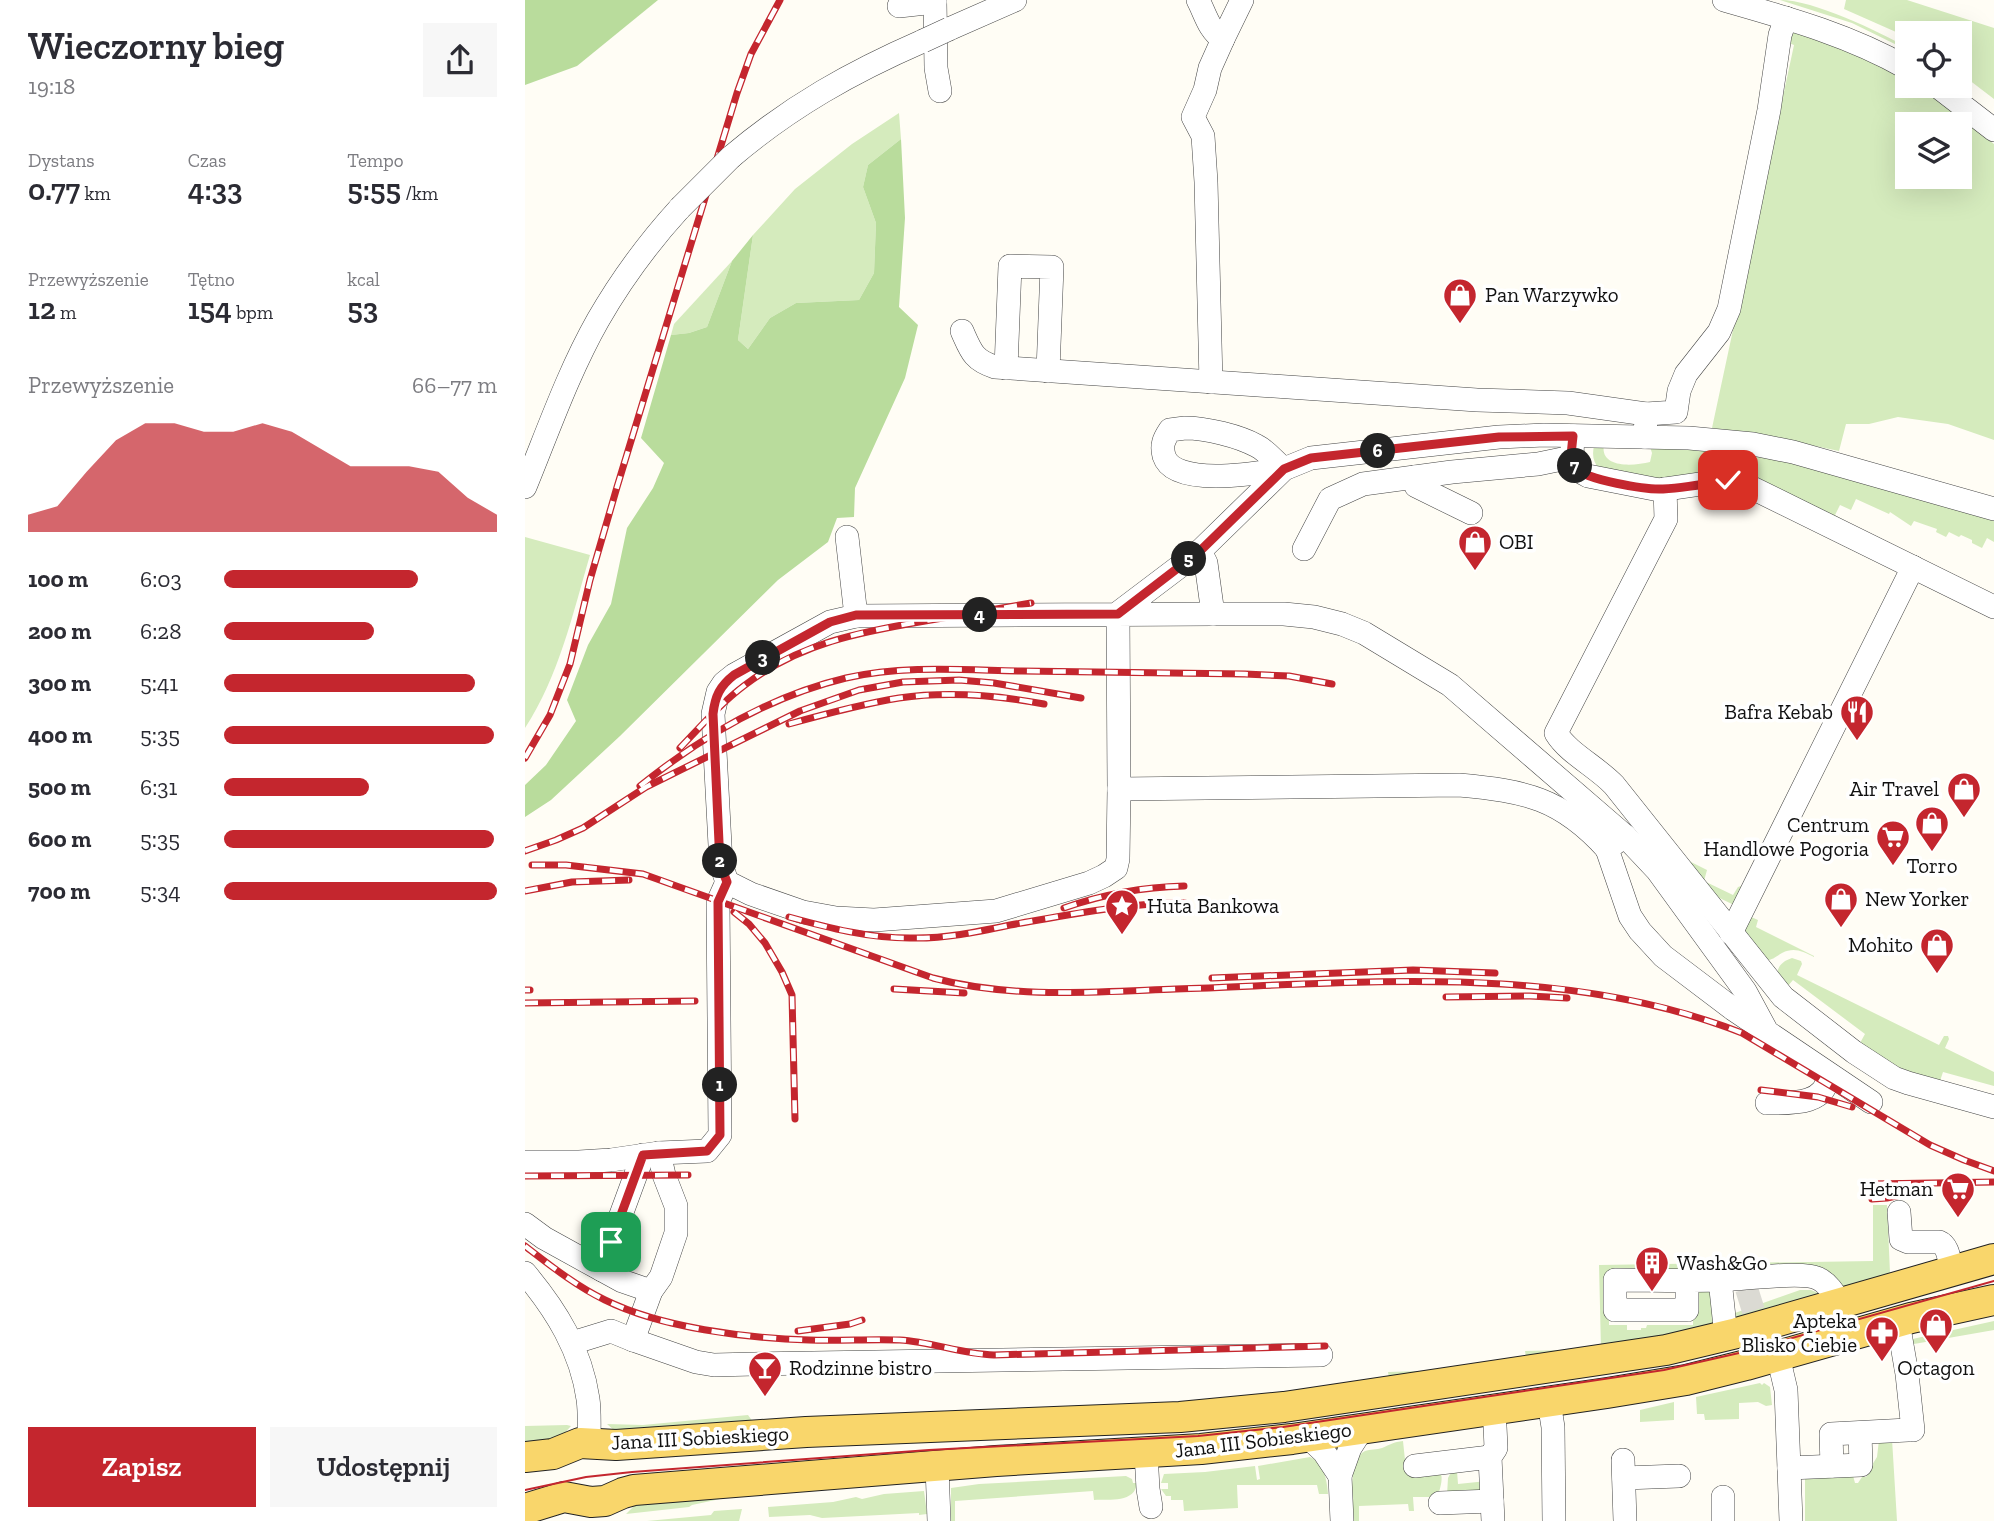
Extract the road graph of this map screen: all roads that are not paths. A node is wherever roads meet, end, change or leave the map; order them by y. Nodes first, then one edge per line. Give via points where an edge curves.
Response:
1 (1015, 0) edge
2 (1198, 0) edge
3 (1242, 0) edge
4 (1724, 0) edge
5 (935, 1) edge
6 (899, 6) dead end
7 (1786, 18) junction
8 (1223, 39) junction
9 (1895, 62) edge
10 (940, 91) dead end
11 (1953, 98) edge
12 (1994, 130) edge
13 (962, 331) dead end
14 (1006, 368) junction
15 (1048, 371) junction
16 (1211, 382) junction
17 (1477, 400) junction
18 (1646, 414) junction
19 (1645, 437) junction
20 (1489, 438) junction
21 (1572, 446) junction
22 (1415, 477) junction
23 (525, 487) edge
24 (1665, 489) junction
25 (1994, 509) edge
26 (1471, 513) dead end
27 (847, 537) dead end
28 (1304, 549) dead end
29 (1200, 551) junction
30 (1913, 567) junction
31 (1994, 607) edge
32 (1118, 614) junction
33 (1213, 614) junction
34 (856, 615) junction
35 (1119, 789) junction
36 (1616, 843) junction
37 (727, 882) junction
38 (1731, 933) junction
39 (1767, 1031) junction
40 (1828, 1074) junction
41 (1871, 1102) dead end
42 (1767, 1103) dead end
43 (1994, 1107) edge
44 (651, 1154) junction
45 (525, 1161) edge
46 (1899, 1212) dead end
47 (525, 1224) edge
48 (1994, 1259) edge
49 (602, 1270) junction
50 (1952, 1271) junction
51 (525, 1273) edge
52 (1789, 1276) junction
53 (1687, 1280) dead end
54 (1720, 1280) junction
55 (651, 1291) junction
56 (1768, 1294) tunnel mouth
57 (1994, 1300) edge
58 (1840, 1303) junction
59 (1729, 1316) junction
60 (1898, 1322) junction
61 (633, 1340) junction
62 (572, 1343) junction
63 (1321, 1355) dead end
64 (1779, 1356) junction
65 (1549, 1402) junction
66 (1495, 1426) dead end
67 (1363, 1428) junction
68 (1308, 1437) junction
69 (589, 1445) junction
70 (1146, 1452) junction
71 (525, 1457) edge
72 (1490, 1457) junction
73 (937, 1466) junction
74 (1415, 1466) dead end
75 (1789, 1468) junction
76 (1340, 1476) junction
77 (1678, 1476) dead end
78 (572, 1497) junction
79 (1723, 1497) dead end
80 (1440, 1503) dead end
81 (608, 1506) edge
82 (1151, 1507) dead end
83 (525, 1509) edge
84 (1493, 1511) edge
85 (939, 1521) edge
86 (1342, 1521) edge
87 (1553, 1521) edge
88 (1625, 1521) edge
89 (1723, 1521) edge
90 (1791, 1521) edge

1 - 23 street, bridge via 881,59 819,92 731,156 635,263 597,321
2 - 8 street via 1211,27
3 - 8 street
4 - 7 street
5 - 6 street
5 - 10 street
7 - 9 street via 1843,36
7 - 18 street via 1729,309 1719,332 1686,374 1676,412
8 - 16 street via 1193,117 1203,136
11 - 12 street
13 - 14 street via 972,354 982,362
14 - 15 street
14 - 15 street via 1010,266 1052,267
15 - 16 street
16 - 17 street
17 - 18 street via 1568,403
17 - 20 street via 1479,410 1490,420
18 - 19 street
19 - 21 street
19 - 25 street via 1753,444 1793,452
20 - 21 street
20 - 29 street via 1311,458 1284,469
21 - 22 street via 1538,464
21 - 24 street via 1577,469 1588,477
22 - 26 street via 1416,486
22 - 28 street via 1363,484 1330,499
24 - 30 street via 1738,481
24 - 38 street via 1666,519 1556,733 1614,785
27 - 34 street
29 - 32 street
29 - 33 street
30 - 31 street
30 - 38 street
32 - 33 street
32 - 34 street
32 - 35 street
33 - 36 street via 1314,617 1364,633 1450,685
34 - 37 street via 795,640 734,675 718,692 713,714 720,864
35 - 36 street via 1498,788 1541,799
35 - 37 street via 1116,868 1089,883 1005,909 893,919 836,918 803,912
36 - 39 street via 1657,870 1745,991
36 - 39 street via 1630,916 1651,945 1672,965
37 - 44 street via 718,902 720,1135 707,1151
38 - 43 street via 1783,997 1881,1070 1908,1083
39 - 40 street
40 - 41 street
40 - 42 street via 1818,1097 1795,1104
44 - 45 street via 579,1162
44 - 49 street
44 - 55 street via 676,1206 676,1233
46 - 50 street via 1901,1239 1943,1244
47 - 49 street
48 - 50 main road, Jana III Sobieskiego
49 - 55 street
50 - 58 main road, Jana III Sobieskiego
51 - 62 street via 551,1305
52 - 54 street
52 - 56 street via 1784,1287
52 - 58 street via 1820,1279
53 - 54 street
54 - 59 street
55 - 61 street
57 - 60 main road, Jana III Sobieskiego
58 - 59 main road, Jana III Sobieskiego
59 - 69 main road, Jana III Sobieskiego via 1642,1354 1240,1412
60 - 64 main road, Jana III Sobieskiego
60 - 75 street via 1911,1430 1860,1433 1861,1465
61 - 62 street via 611,1331
61 - 63 street via 714,1365
62 - 69 street via 587,1393
64 - 65 main road, Jana III Sobieskiego via 1686,1380
64 - 75 street via 1786,1390
65 - 67 main road, Jana III Sobieskiego
65 - 87 street
66 - 72 street via 1496,1448
67 - 68 main road, Jana III Sobieskiego
67 - 76 street
68 - 70 main road, Jana III Sobieskiego
68 - 76 street
69 - 71 main road, Jana III Sobieskiego
69 - 78 main road via 562,1462 564,1487
69 - 81 main road via 616,1453 621,1465 622,1482
70 - 73 main road, Jana III Sobieskiego
70 - 82 street
72 - 74 street
72 - 84 street
73 - 81 main road, Jana III Sobieskiego via 634,1490
73 - 85 street
75 - 90 street
76 - 86 street
77 - 88 street via 1623,1469
78 - 81 main road, Jana III Sobieskiego
78 - 83 main road, Jana III Sobieskiego
79 - 89 street
80 - 84 street

